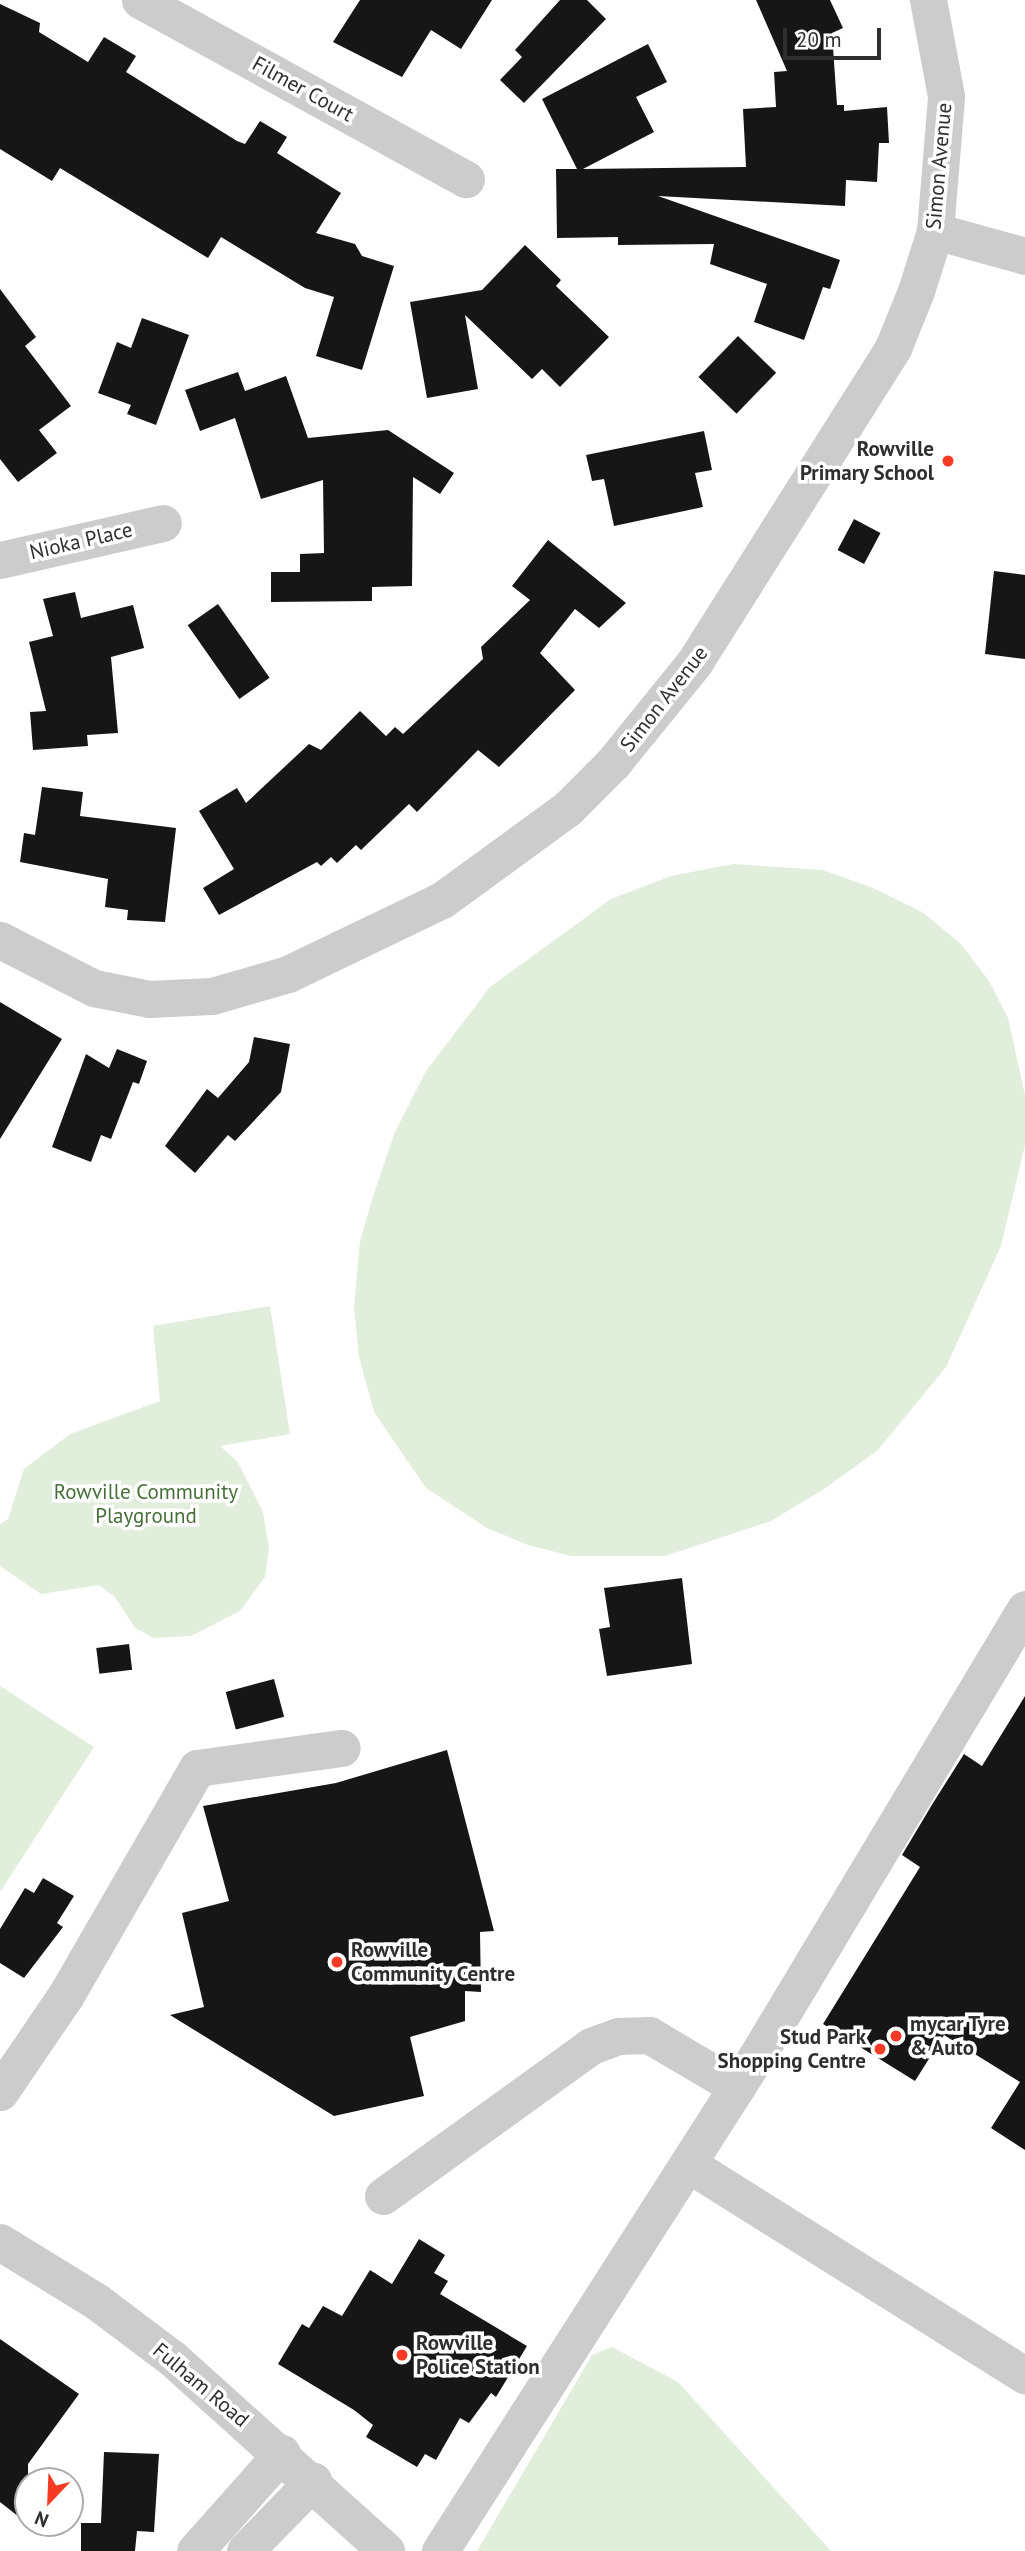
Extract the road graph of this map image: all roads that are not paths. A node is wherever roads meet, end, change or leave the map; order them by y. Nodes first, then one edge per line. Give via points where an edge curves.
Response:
1 (140, 0) edge
2 (928, 0) edge
3 (466, 179) dead end
4 (935, 231) junction
5 (1025, 256) edge
6 (163, 523) dead end
7 (0, 560) edge
8 (0, 940) edge
9 (1025, 1609) edge
10 (342, 1748) dead end
11 (737, 2087) junction
12 (0, 2092) edge
13 (688, 2164) junction
14 (383, 2196) dead end
15 (0, 2242) edge
16 (1025, 2375) edge
17 (282, 2453) junction
18 (313, 2481) junction
19 (195, 2551) edge
20 (245, 2551) edge
21 (386, 2551) edge
22 (440, 2551) edge

1 - 3 street, Filmer Court
2 - 4 street, Simon Avenue via 946,96
4 - 5 street
4 - 8 street, Simon Avenue via 893,348 694,663 613,763 567,809 473,879 398,925 288,974 212,996 149,999 94,988
6 - 7 street, Nioka Place
9 - 11 street
10 - 12 street via 197,1768 66,1995
11 - 13 street
11 - 14 street via 649,2035 619,2036 591,2046
13 - 16 street
13 - 22 street
15 - 17 street, Fulham Road via 96,2301
17 - 18 street, Fulham Road
17 - 19 street
18 - 20 street
18 - 21 street, Fulham Road

